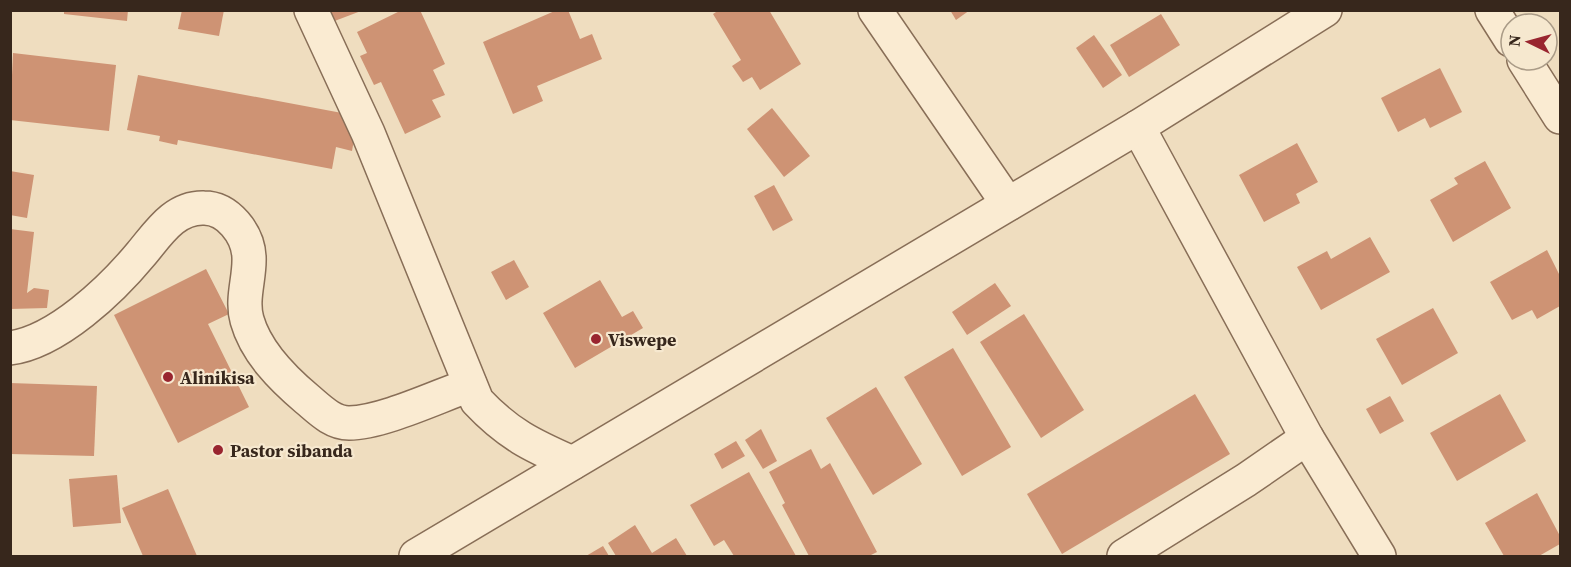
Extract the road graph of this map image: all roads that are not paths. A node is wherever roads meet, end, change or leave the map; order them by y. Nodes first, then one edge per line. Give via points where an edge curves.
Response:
1 (311, 10) edge
2 (875, 10) edge
3 (1325, 10) edge
4 (1532, 72) edge
5 (1560, 117) edge
6 (1138, 127) junction
7 (1008, 204) junction
8 (10, 348) edge
9 (470, 385) junction
10 (1307, 438) junction
11 (572, 463) junction
12 (416, 556) edge
13 (1124, 556) edge
14 (1379, 556) edge

1 - 9 street via 368,132
2 - 7 street
3 - 6 street
4 - 5 street
6 - 7 street
6 - 10 street
7 - 11 street
8 - 9 street via 53,333 97,299 141,255 160,229 178,216 202,208 215,209 228,216 240,230 249,256 246,318 254,339 274,367 329,417 347,423 369,420
9 - 11 street via 477,401 502,427
10 - 13 street
10 - 14 street
11 - 12 street

